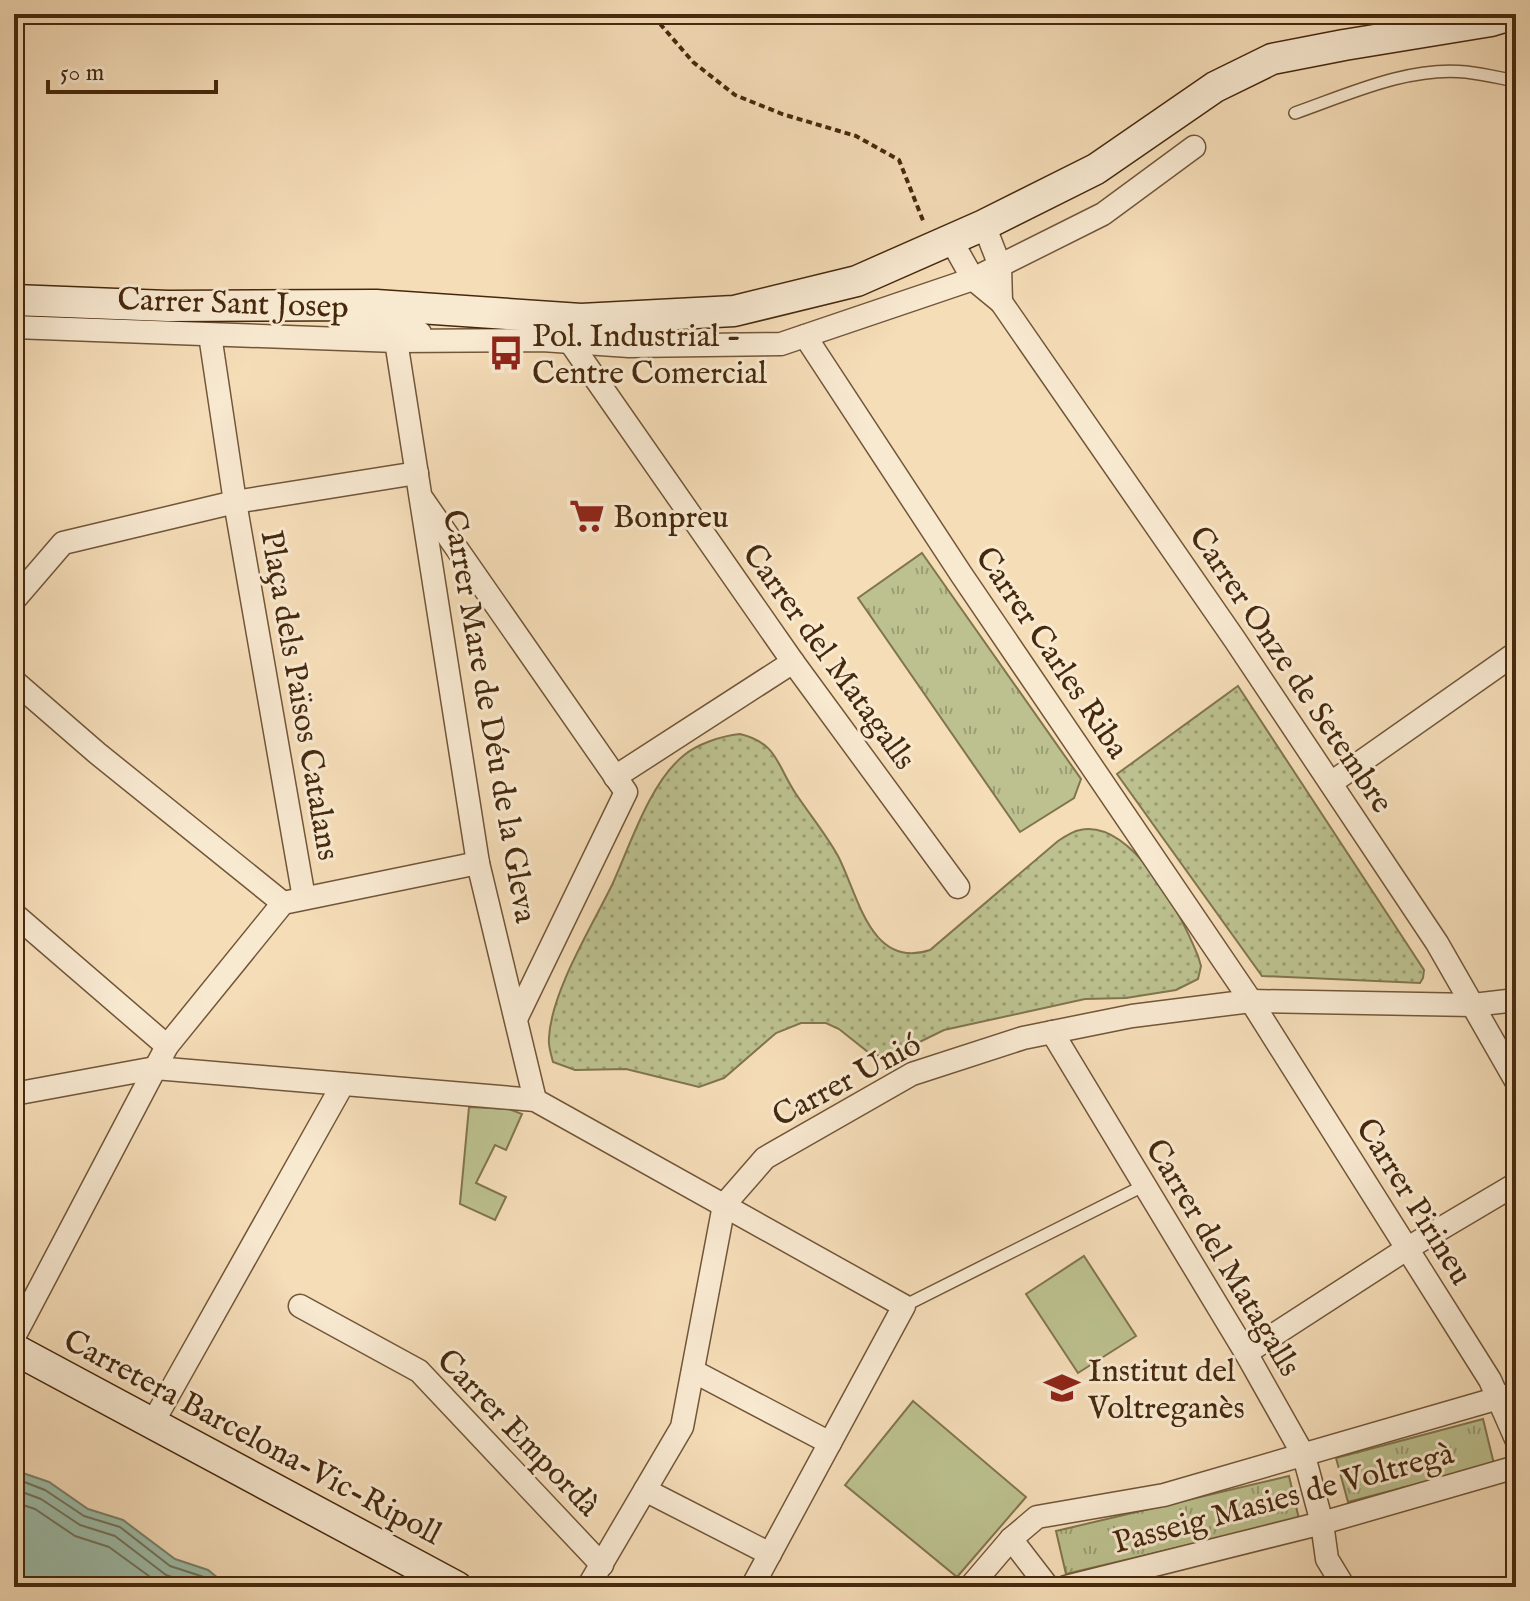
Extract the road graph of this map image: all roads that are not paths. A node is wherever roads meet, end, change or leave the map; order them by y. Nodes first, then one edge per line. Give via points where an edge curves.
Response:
1 (1514, 14) edge
2 (1516, 81) edge
3 (1295, 113) dead end
4 (1194, 147) dead end
5 (984, 225) junction
6 (943, 243) junction
7 (1000, 266) junction
8 (973, 279) junction
9 (14, 300) edge
10 (1001, 302) junction
11 (168, 306) junction
12 (14, 327) edge
13 (210, 335) junction
14 (805, 336) junction
15 (449, 340) junction
16 (396, 341) junction
17 (570, 342) junction
18 (417, 473) junction
19 (420, 495) junction
20 (235, 502) junction
21 (14, 600) edge
22 (1516, 653) edge
23 (793, 662) junction
24 (14, 681) edge
25 (615, 777) junction
26 (1331, 783) junction
27 (478, 863) junction
28 (958, 887) dead end
29 (293, 900) junction
30 (14, 914) edge
31 (1516, 1000) edge
32 (1251, 1001) junction
33 (1473, 1005) junction
34 (516, 1019) junction
35 (1052, 1032) junction
36 (167, 1046) junction
37 (155, 1068) junction
38 (1516, 1081) edge
39 (343, 1084) junction
40 (14, 1094) edge
41 (535, 1100) junction
42 (1516, 1184) edge
43 (1145, 1185) junction
44 (724, 1205) junction
45 (1408, 1248) junction
46 (300, 1306) dead end
47 (904, 1306) junction
48 (14, 1337) edge
49 (14, 1349) edge
50 (1246, 1353) junction
51 (693, 1371) junction
52 (1507, 1396) edge
53 (152, 1424) junction
54 (1516, 1439) edge
55 (830, 1443) junction
56 (1304, 1456) junction
57 (1516, 1467) edge
58 (645, 1490) junction
59 (1322, 1523) junction
60 (1011, 1539) junction
61 (770, 1554) junction
62 (602, 1565) junction
63 (457, 1587) edge
64 (588, 1587) edge
65 (752, 1587) edge
66 (970, 1587) edge
67 (1048, 1587) edge
68 (1066, 1587) edge
69 (1344, 1587) edge

1 - 5 street via 1272,59 1215,87 1096,169
2 - 3 lane via 1465,72 1421,74
4 - 7 street, Carrer Sant Josep via 1103,214
5 - 6 street
5 - 7 street
6 - 8 street
6 - 11 street via 857,281 734,311 581,319 376,305
7 - 8 street, Carrer Sant Josep
7 - 10 street
8 - 10 street, Carrer Onze de Setembre
8 - 14 street, Carrer Sant Josep
9 - 11 street
10 - 26 street, Carrer Onze de Setembre
11 - 15 street, Carrer Sant Josep via 196,317 392,325
12 - 13 street, Carrer Sant Josep
13 - 16 street, Carrer Sant Josep
13 - 20 street, Plaça dels Països Catalans
14 - 17 street, Carrer Sant Josep via 781,344
14 - 32 street, Carrer Carles Riba
15 - 16 street, Carrer Sant Josep
15 - 17 street, Carrer Sant Josep
16 - 18 street, Carrer Mare de Déu de la Gleva
17 - 23 street, Carrer del Matagalls
18 - 19 street, Carrer Mare de Déu de la Gleva
18 - 20 street
19 - 25 street
19 - 27 street, Carrer Mare de Déu de la Gleva
20 - 21 street via 63,543
20 - 29 street, Plaça dels Països Catalans
22 - 26 street
23 - 25 street
23 - 28 street, Carrer del Matagalls
24 - 29 street via 97,753
25 - 34 street via 626,792
26 - 33 street, Carrer Onze de Setembre
27 - 29 street
27 - 34 street, Carrer Mare de Déu de la Gleva
29 - 36 street
30 - 36 street
31 - 33 street, Carrer Unió
32 - 33 street, Carrer Unió
32 - 35 street, Carrer Unió
32 - 45 street, Carrer Pirineu
33 - 38 street, Carrer Onze de Setembre
34 - 41 street, Carrer Mare de Déu de la Gleva
35 - 43 street, Carrer del Matagalls
35 - 44 street, Carrer Unió via 912,1074 765,1158
36 - 37 street
37 - 39 street
37 - 40 street
37 - 48 street
39 - 41 street
39 - 53 street
41 - 44 street
42 - 45 street
43 - 47 lane
43 - 50 street, Carrer del Matagalls
44 - 47 street
44 - 51 street
45 - 50 street
45 - 52 street, Carrer Pirineu via 1490,1380
46 - 62 street, Carrer Empordà via 419,1371
47 - 55 street
49 - 53 street, Carretera Barcelona-Vic-Ripoll
50 - 56 street, Carrer del Matagalls
51 - 55 street
51 - 58 street via 682,1427
52 - 54 street, Carrer Pirineu
52 - 56 street, Passeig Masies de Voltregà
53 - 63 street, Carretera Barcelona-Vic-Ripoll
55 - 61 street
56 - 59 street, Carrer del Matagalls
56 - 60 street, Passeig Masies de Voltregà via 1164,1495 1037,1517
57 - 59 street, Passeig Masies de Voltregà
58 - 61 street
58 - 62 street
59 - 68 street, Passeig Masies de Voltregà
59 - 69 street, Carrer del Matagalls via 1327,1559
60 - 66 street, Passeig Masies de Voltregà
60 - 67 street
61 - 65 street
62 - 64 street

